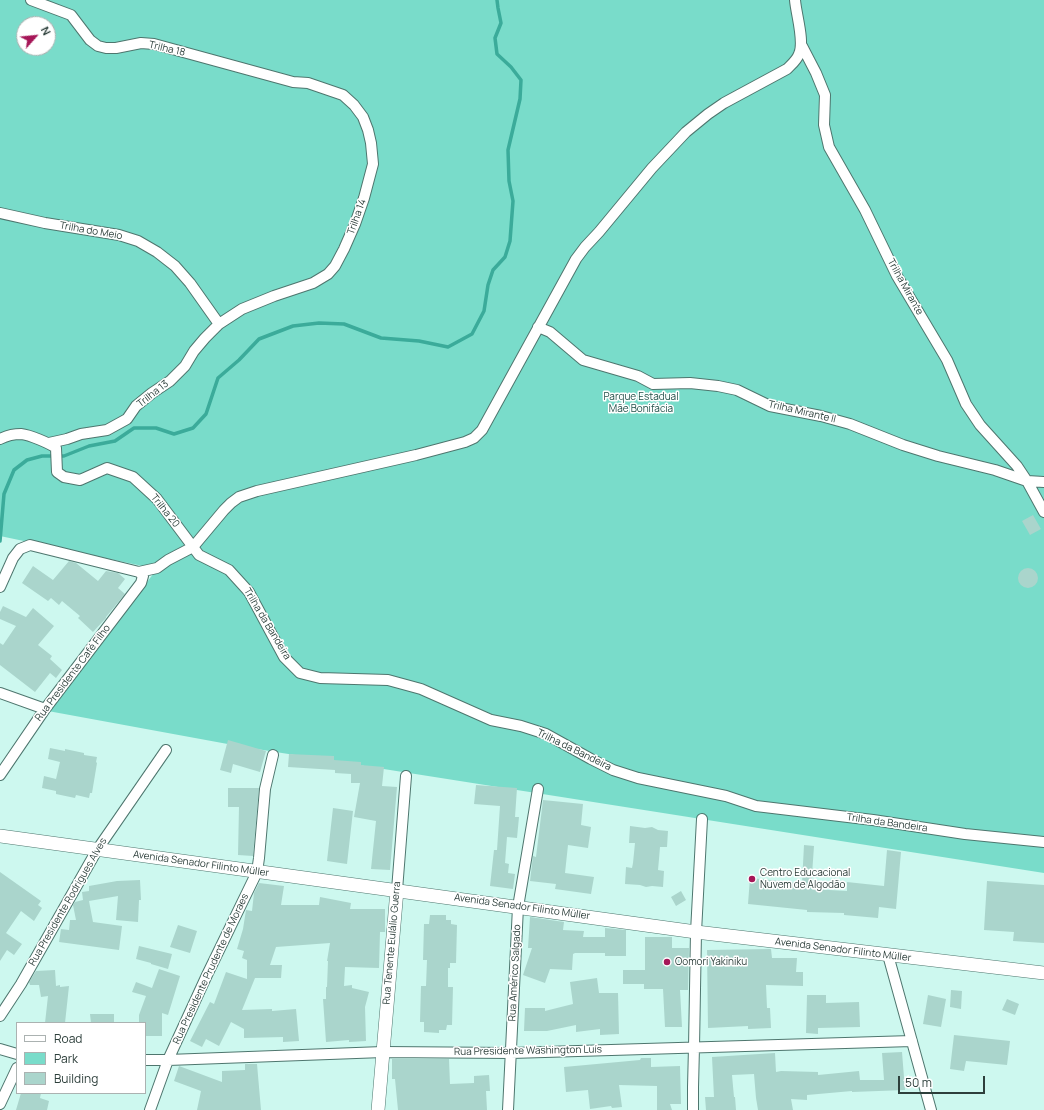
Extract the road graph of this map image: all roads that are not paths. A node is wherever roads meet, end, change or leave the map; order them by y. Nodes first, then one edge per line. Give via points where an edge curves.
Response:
1 (31, 0) edge
2 (795, 0) edge
3 (802, 46) junction
4 (293, 82) joint
5 (0, 213) edge
6 (218, 324) junction
7 (538, 327) junction
8 (0, 439) edge
9 (53, 446) junction
10 (1027, 481) junction
11 (1044, 482) edge
12 (1044, 512) edge
13 (193, 548) junction
14 (139, 572) junction
15 (0, 587) edge
16 (0, 693) edge
17 (45, 709) junction
18 (166, 750) dead end
19 (273, 755) dead end
20 (0, 775) edge
21 (406, 776) dead end
22 (538, 789) dead end
23 (702, 818) dead end
24 (0, 836) edge
25 (1044, 842) edge
26 (97, 850) junction
27 (257, 872) junction
28 (397, 890) junction
29 (518, 907) junction
30 (696, 932) junction
31 (888, 955) junction
32 (1044, 973) edge
33 (0, 1016) edge
34 (912, 1041) junction
35 (694, 1047) junction
36 (0, 1049) edge
37 (383, 1052) junction
38 (511, 1053) junction
39 (16, 1054) edge
40 (146, 1060) edge
41 (168, 1060) junction
42 (16, 1070) edge
43 (0, 1104) edge
44 (150, 1110) edge
45 (378, 1110) edge
46 (508, 1110) edge
47 (693, 1110) edge
48 (931, 1110) edge

1 - 4 street, Trilha 18 via 71,14 90,40 98,46 116,48 141,43 154,44
2 - 3 street, Trilha Mirante
3 - 7 street via 800,54 787,69 708,114 686,132 652,168 584,247
3 - 10 street, Trilha Mirante via 825,94 824,125 829,147 865,210 897,276 947,360 966,404 980,425
4 - 6 street, Trilha 14 via 308,83 343,95 363,117 371,143 373,164 364,198 344,249 328,274 312,283 242,309
5 - 6 street, Trilha do Meio via 119,235 138,241 175,266
6 - 9 street, Trilha 13 via 185,366 170,381 136,406 127,419 107,430 81,434
7 - 10 street, Trilha Mirante II via 550,332 583,360 638,376 653,384 690,383 737,390 770,406 850,424 903,445
7 - 13 street via 482,430 474,438 416,455 240,497 224,510
8 - 9 street via 22,434
9 - 13 street, Trilha 20 via 57,472 64,477 80,480 107,468 133,477 157,499
10 - 11 street, Trilha Mirante II
10 - 12 street, Trilha Mirante
13 - 14 street via 157,568
13 - 25 street, Trilha da Bandeira via 199,555 229,570 249,592 284,657 300,673 320,678 388,680 421,689 491,720 546,734 613,770 638,778 726,796 756,806
14 - 15 street via 30,545 20,549 13,558
14 - 17 street, Rua Presidente Café Filho via 142,576 141,583
16 - 17 street
17 - 20 street, Rua Presidente Café Filho
18 - 26 street, Rua Presidente Rodrigues Alves
19 - 27 street, Rua Presidente Prudente de Moraes via 265,789
21 - 28 street, Rua Tenente Eulálio Guerra
22 - 29 street, Rua Américo Salgado
23 - 30 street
24 - 26 street, Avenida Senador Filinto Müller
26 - 27 street, Avenida Senador Filinto Müller
26 - 33 street, Rua Presidente Rodrigues Alves
27 - 28 street, Avenida Senador Filinto Müller
27 - 41 street, Rua Presidente Prudente de Moraes
28 - 29 street, Avenida Senador Filinto Müller
28 - 37 street, Rua Tenente Eulálio Guerra
29 - 30 street, Avenida Senador Filinto Müller
29 - 38 street, Rua Américo Salgado
30 - 31 street, Avenida Senador Filinto Müller
30 - 35 street
31 - 32 street, Avenida Senador Filinto Müller
31 - 34 street
34 - 35 street, Rua Presidente Washington Luís
34 - 48 street
35 - 38 street, Rua Presidente Washington Luís
35 - 47 street
36 - 39 street
37 - 38 street, Rua Presidente Washington Luís
37 - 41 street, Rua Presidente Washington Luís
37 - 45 street, Rua Tenente Eulálio Guerra
38 - 46 street, Rua Américo Salgado
40 - 41 street, Rua Presidente Washington Luís
41 - 44 street, Rua Presidente Prudente de Moraes
42 - 43 street

